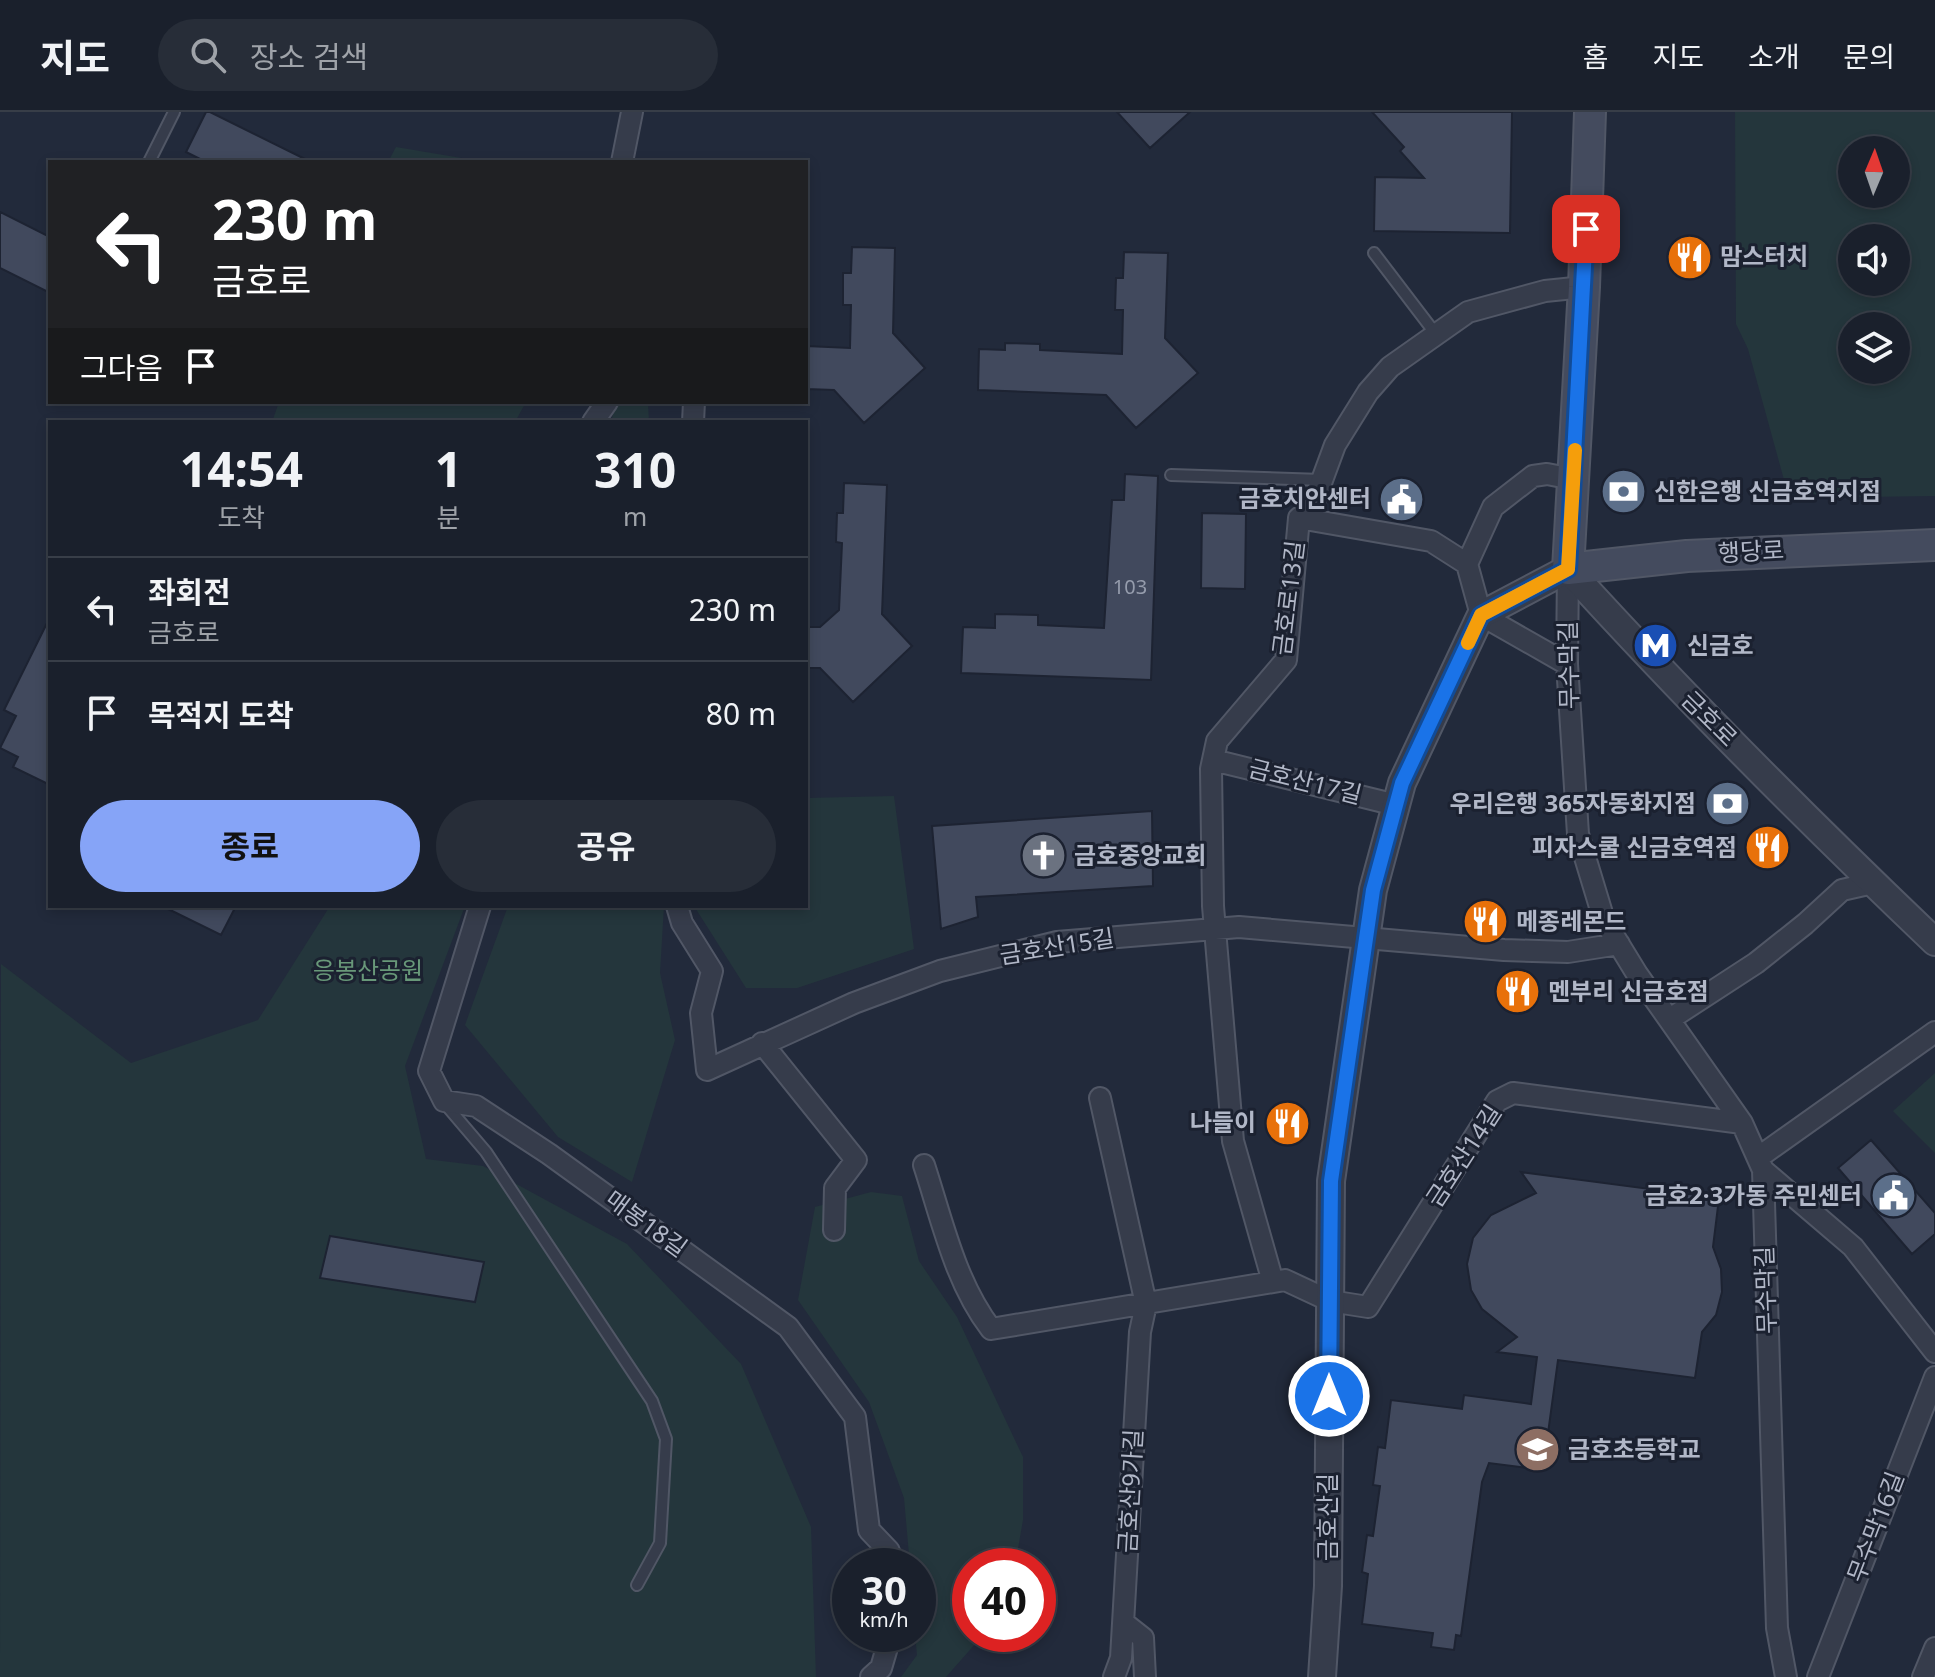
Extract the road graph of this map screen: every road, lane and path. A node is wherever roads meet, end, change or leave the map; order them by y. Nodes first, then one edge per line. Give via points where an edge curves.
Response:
1 (174, 112) edge
2 (632, 112) edge
3 (1590, 112) edge
4 (150, 160) edge
5 (622, 160) edge
6 (1374, 253) dead end
7 (1584, 287) junction
8 (1435, 333) junction
9 (1171, 475) dead end
10 (1573, 479) junction
11 (1322, 480) junction
12 (1299, 518) junction
13 (1935, 545) edge
14 (1467, 564) junction
15 (1568, 569) junction
16 (1481, 615) junction
17 (1567, 664) junction
18 (1213, 760) junction
19 (1396, 805) junction
20 (1873, 883) junction
21 (479, 908) edge
22 (678, 908) edge
23 (1215, 928) junction
24 (1367, 936) junction
25 (1935, 942) edge
26 (1619, 944) junction
27 (1670, 1019) junction
28 (1935, 1032) edge
29 (762, 1043) junction
30 (1100, 1098) dead end
31 (444, 1101) junction
32 (1742, 1123) junction
33 (1761, 1164) junction
34 (924, 1165) dead end
35 (834, 1230) dead end
36 (1273, 1282) junction
37 (1330, 1301) junction
38 (1146, 1304) junction
39 (1935, 1352) edge
40 (1935, 1377) edge
41 (886, 1548) edge
42 (637, 1585) dead end
43 (1124, 1623) junction
44 (1935, 1648) edge
45 (886, 1652) edge
46 (871, 1677) edge
47 (1114, 1677) edge
48 (1145, 1677) edge
49 (1322, 1677) edge
50 (1786, 1677) edge
51 (1818, 1677) edge
52 (1923, 1677) edge

1 - 4 lane
2 - 5 street
3 - 7 main road
6 - 8 lane
7 - 8 street, 금호로13길 via 1545,291 1468,312
7 - 10 main road
8 - 11 street, 금호로13길 via 1390,367 1368,392 1335,445
9 - 11 lane
10 - 14 street via 1533,476 1493,507
10 - 15 main road
11 - 12 street, 금호로13길 via 1311,510
12 - 14 street via 1431,541
12 - 18 street, 금호로13길 via 1286,660 1217,741
13 - 15 main road, 행당로 via 1687,556
14 - 16 street
15 - 16 street
15 - 17 street, 무수막길
15 - 20 street, 금호로
16 - 17 street
16 - 19 street, 금호산길
17 - 26 street, 무수막길 via 1578,834 1604,920
18 - 19 street, 금호산17길
18 - 23 street, 금호로13길
19 - 24 street, 금호산길 via 1373,890
20 - 25 street, 금호로
20 - 27 street via 1842,890 1756,963
21 - 31 street via 429,1071
22 - 29 street, 금호산15길 via 712,971 701,1013 707,1070
23 - 24 street, 금호산15길
23 - 29 street, 금호산15길 via 1057,942 940,971
23 - 36 street, 금호로13길 via 1233,1141
24 - 26 street via 1504,950 1568,952
24 - 37 street, 금호산길 via 1331,1181
26 - 27 street, 무수막길
27 - 32 street, 무수막길
28 - 33 street
29 - 35 street via 856,1160 835,1188
30 - 38 street, 금호산9가길
31 - 41 street, 매봉18길 via 476,1106 788,1327 855,1417 869,1530
31 - 42 lane via 486,1152 652,1401 666,1439 660,1543
32 - 33 street, 무수막길
32 - 37 street, 금호산14길 via 1513,1093 1497,1101 1368,1307
33 - 39 street via 1853,1247
33 - 50 street, 무수막길 via 1777,1628
34 - 38 street via 957,1265 975,1308 991,1329
36 - 37 street via 1285,1280
36 - 38 street
37 - 49 street, 금호산길 via 1328,1586
38 - 43 street, 금호산9가길 via 1140,1332
40 - 51 street, 무수막16길
43 - 47 street, 금호산9가길
43 - 48 street via 1143,1638
44 - 52 street
45 - 46 street via 881,1668

